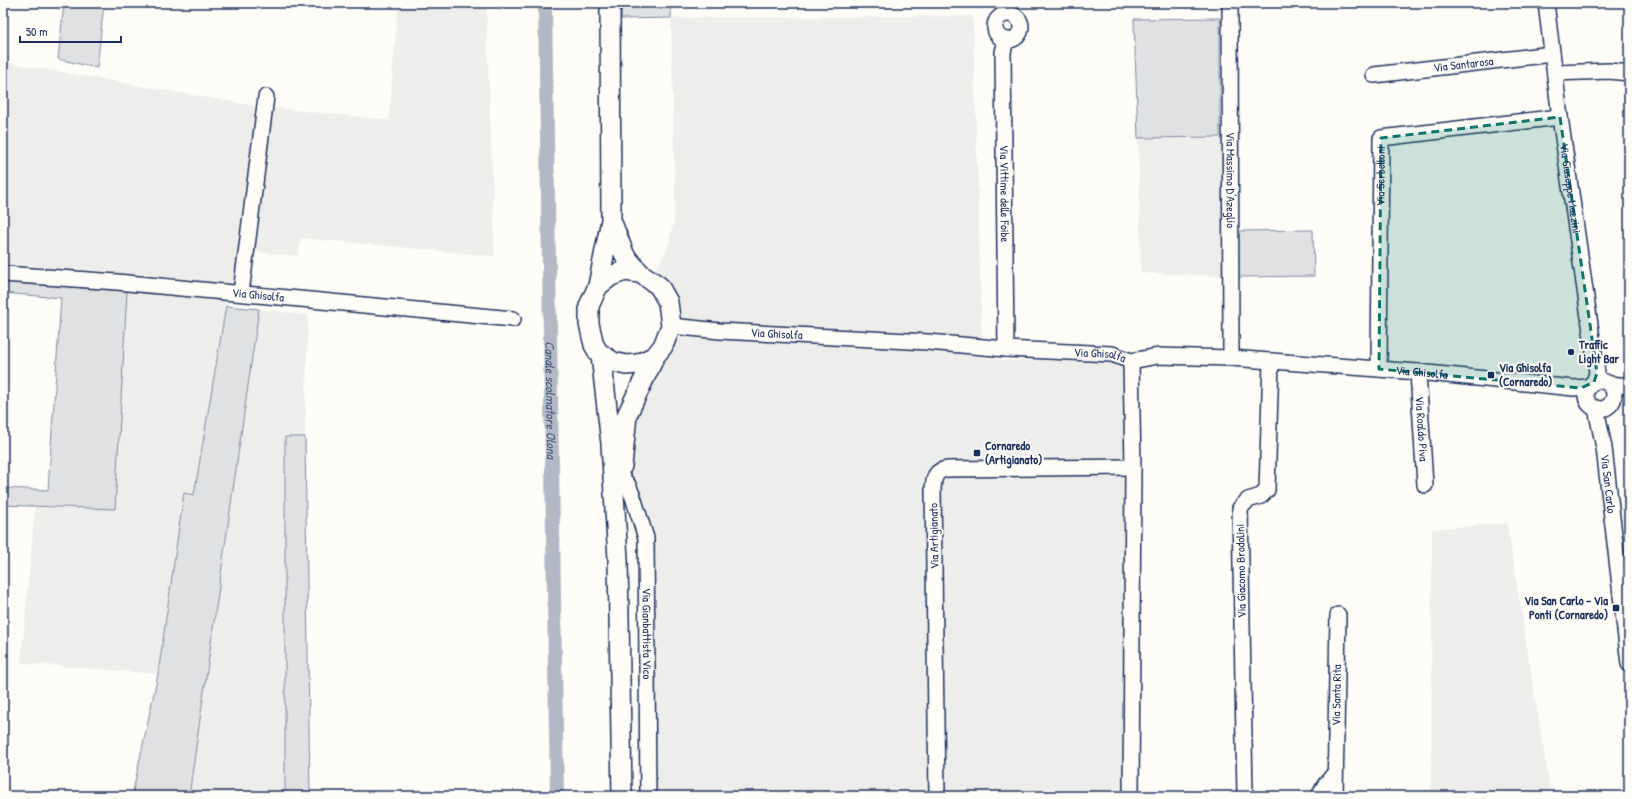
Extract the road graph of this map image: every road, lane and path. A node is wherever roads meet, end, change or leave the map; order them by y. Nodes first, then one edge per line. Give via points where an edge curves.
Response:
1 (610, 3) edge
2 (1230, 3) edge
3 (1546, 3) edge
4 (1006, 40) dead end
5 (1552, 54) junction
6 (1555, 73) junction
7 (1629, 73) edge
8 (1374, 75) dead end
9 (266, 97) dead end
10 (1560, 118) junction
11 (611, 220) junction
12 (640, 273) junction
13 (3, 274) edge
14 (598, 286) junction
15 (241, 294) junction
16 (514, 319) dead end
17 (671, 326) junction
18 (1006, 349) junction
19 (601, 355) junction
20 (655, 356) junction
21 (1231, 358) junction
22 (1271, 361) junction
23 (1131, 362) junction
24 (1379, 369) junction
25 (1418, 372) junction
26 (1629, 386) edge
27 (1598, 387) junction
28 (1604, 448) junction
29 (1133, 467) junction
30 (622, 476) junction
31 (1425, 485) dead end
32 (618, 559) junction
33 (1338, 615) dead end
34 (1629, 664) edge
35 (1334, 774) junction
36 (622, 796) edge
37 (648, 796) edge
38 (937, 796) edge
39 (1131, 796) edge
40 (1245, 796) edge
41 (1319, 796) edge
42 (1335, 796) edge

1 - 11 main road
2 - 21 street, Via Massimo D'Azeglio
3 - 5 street, Via Giuseppe Mazzini
4 - 18 street, Via Vittime delle Foibe via 1003,52
5 - 6 street, Via Giuseppe Mazzini
5 - 8 street, Via Santarosa
6 - 7 street
6 - 10 street, Via Giuseppe Mazzini
9 - 15 street
10 - 24 street, Via Serbelloni via 1381,138
10 - 27 street, Via Giuseppe Mazzini
11 - 12 main road via 625,256
11 - 14 main road
12 - 14 main road via 625,271 611,276
12 - 17 main road via 659,286 668,302
13 - 15 street, Via Ghisolfa
14 - 19 main road via 589,306 589,324 594,345
15 - 16 street, Via Ghisolfa
17 - 18 street, Via Ghisolfa
17 - 20 main road via 663,346
18 - 23 street, Via Ghisolfa via 1112,354
19 - 20 main road via 613,362 626,365 638,364
19 - 32 main road via 611,444
20 - 30 main road via 627,415
21 - 22 street, Via Ghisolfa
21 - 23 street, Via Ghisolfa via 1158,356
22 - 24 street, Via Ghisolfa
22 - 40 street, Via Giacomo Brodolini via 1267,490 1260,496 1248,500 1240,508
23 - 29 street
24 - 25 street, Via Ghisolfa
25 - 27 street, Via Ghisolfa
25 - 31 street, Via Roaldo Piva
26 - 27 street, Via Ghisolfa
27 - 28 street, Via San Carlo
27 - 28 street, Via San Carlo via 1588,402 1596,408
28 - 34 street, Via San Carlo
29 - 38 street, Via Artigianato via 948,469 941,470 934,479
29 - 39 street
30 - 32 main road
30 - 37 street, Via Gianbattista Vico via 633,497 646,538
32 - 36 main road
33 - 35 street, Via Santa Rita
35 - 41 street via 1324,785
35 - 42 street, Via Santa Rita

